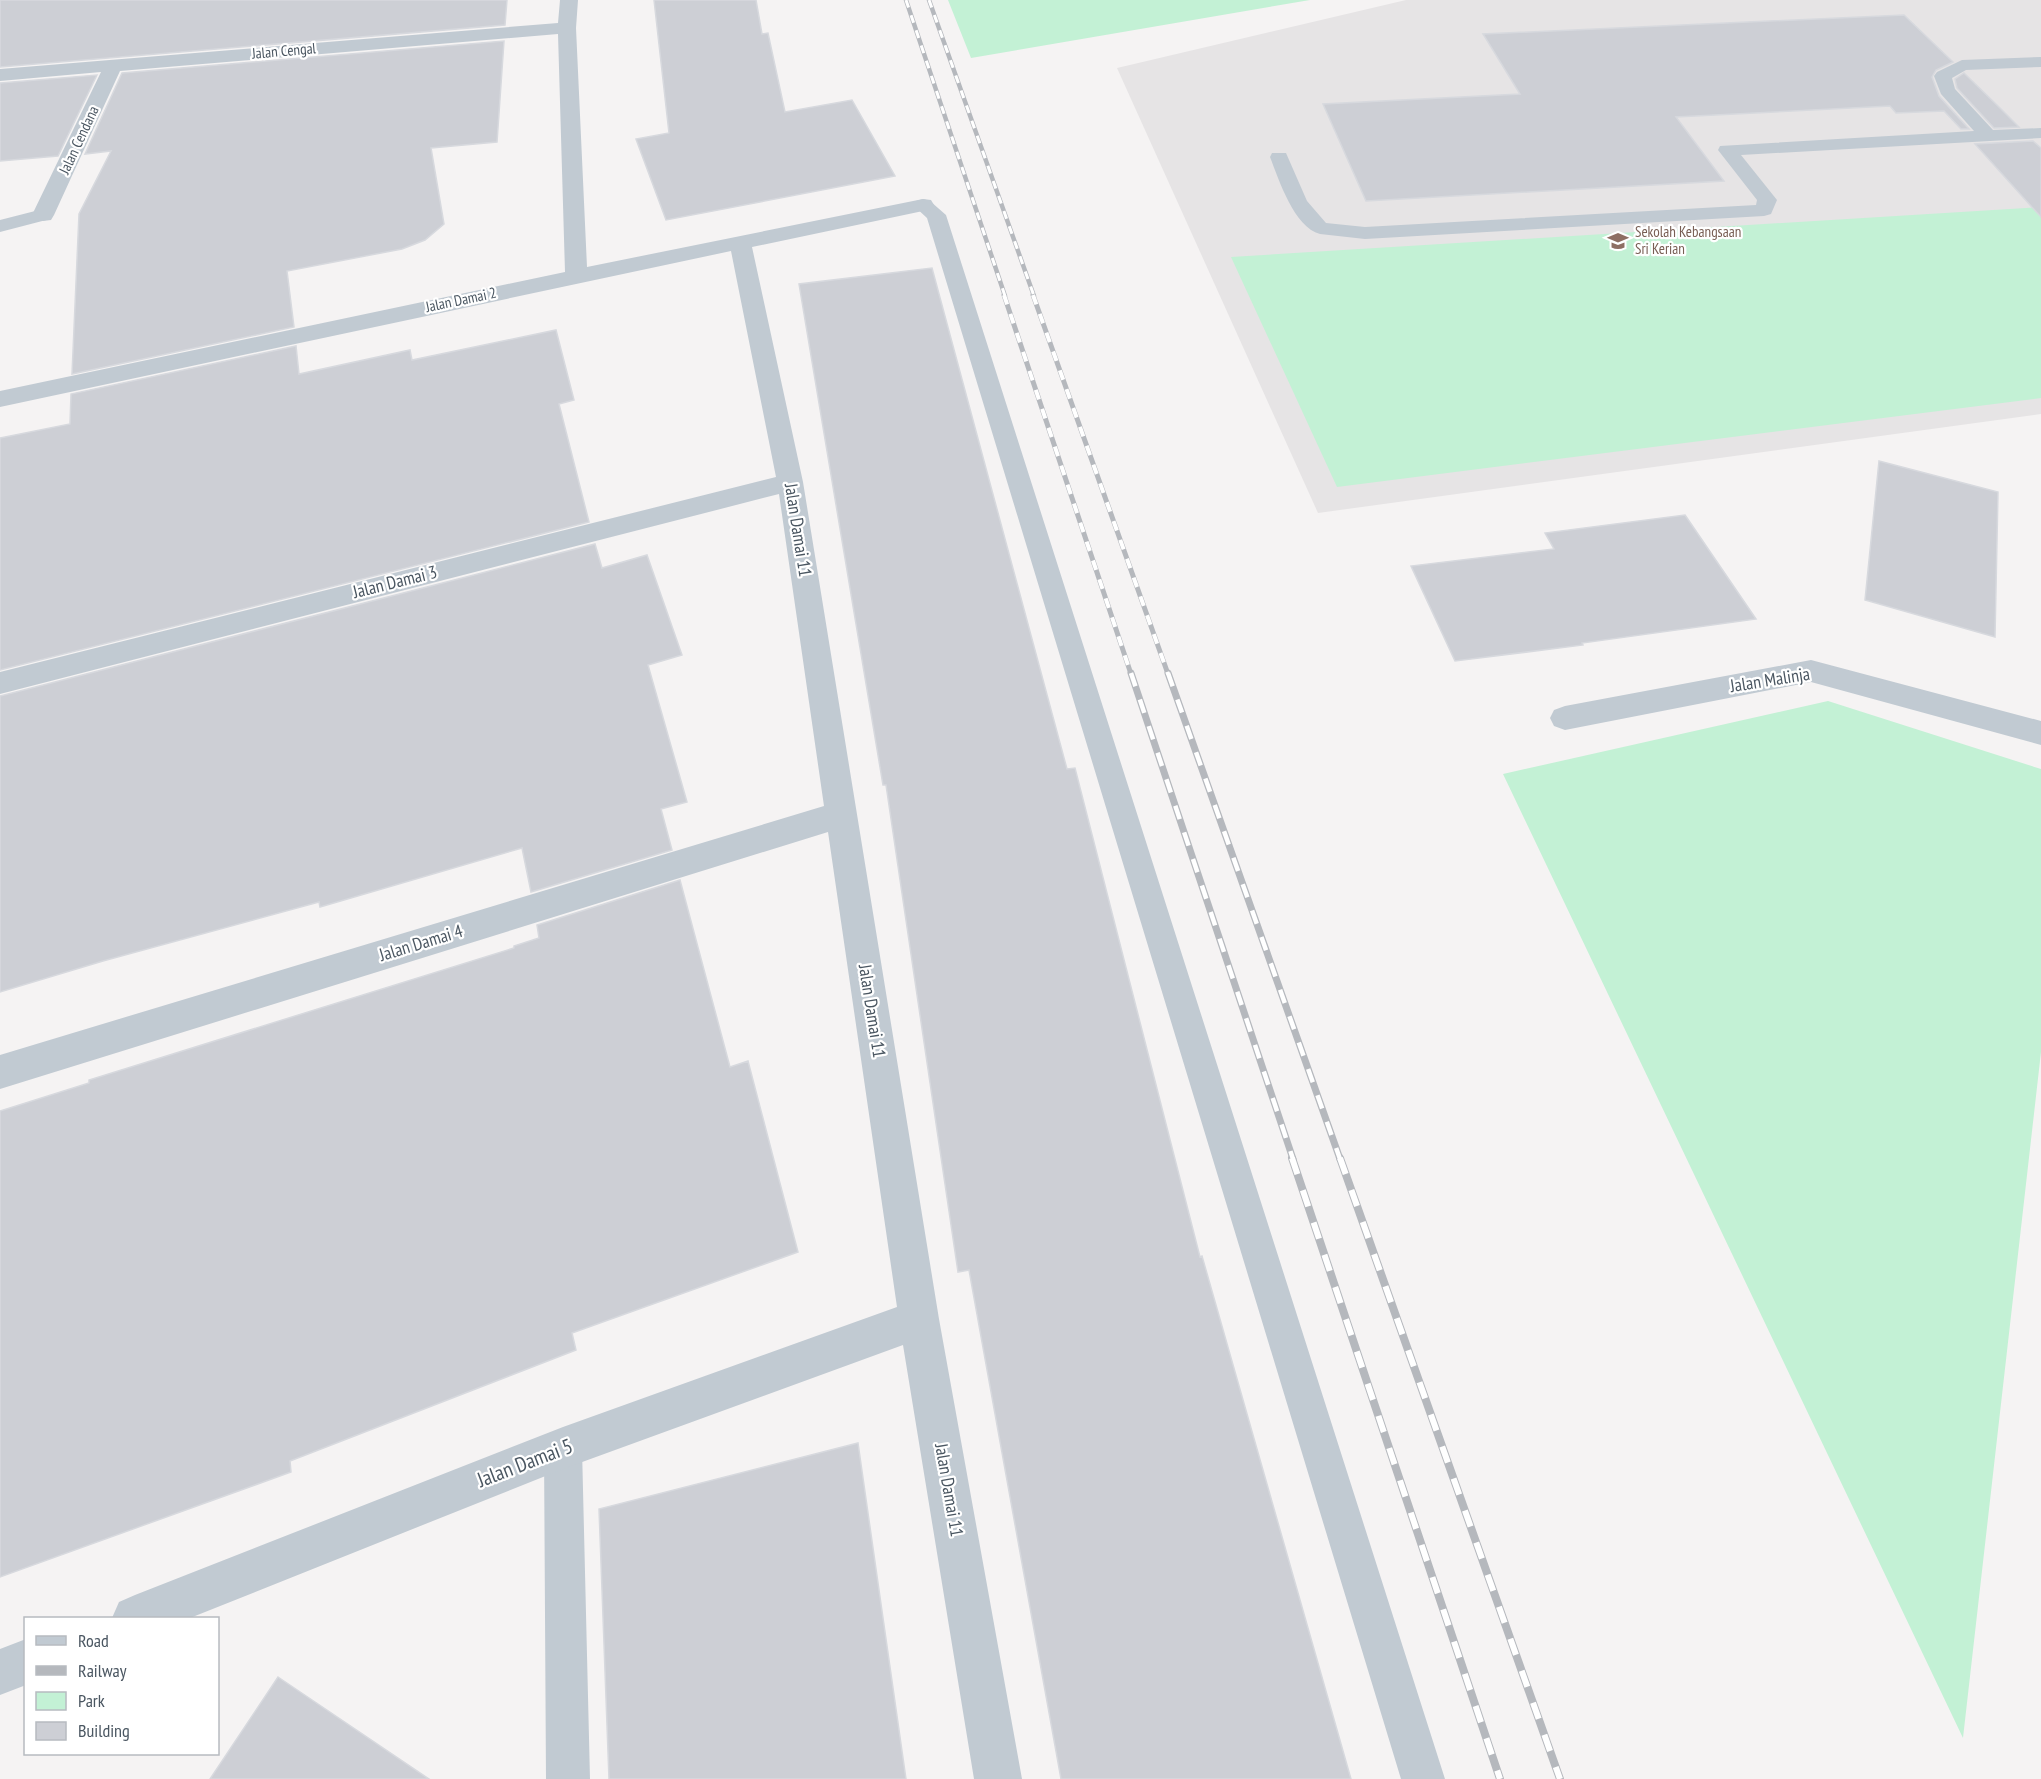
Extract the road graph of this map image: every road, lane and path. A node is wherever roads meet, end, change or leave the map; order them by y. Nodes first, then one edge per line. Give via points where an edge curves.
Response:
1 (569, 0) edge
2 (567, 28) junction
3 (2041, 62) edge
4 (114, 64) junction
5 (0, 75) edge
6 (2041, 133) edge
7 (1988, 136) junction
8 (1279, 157) dead end
9 (923, 205) joint
10 (43, 215) joint
11 (0, 226) edge
12 (740, 243) junction
13 (576, 276) junction
14 (0, 399) edge
15 (790, 482) junction
16 (0, 683) edge
17 (1565, 718) dead end
18 (2041, 733) edge
19 (842, 814) junction
20 (0, 1072) edge
21 (919, 1319) junction
22 (563, 1448) junction
23 (138, 1617) edge
24 (24, 1663) edge
25 (0, 1672) edge
26 (568, 1779) edge
27 (998, 1779) edge
28 (1423, 1779) edge

1 - 2 street
2 - 4 street, Jalan Cengal
2 - 13 street
3 - 7 lane via 1962,65 1942,76 1947,90
4 - 5 street, Jalan Cengal
4 - 10 street, Jalan Cendana
6 - 7 lane
7 - 8 lane via 1727,150 1767,200 1764,210 1365,233 1320,228 1298,203
9 - 12 street, Jalan Damai 2
9 - 28 lane via 936,216
10 - 11 lane
12 - 13 street, Jalan Damai 2
12 - 15 street, Jalan Damai 11
13 - 14 street, Jalan Damai 2
15 - 16 street, Jalan Damai 3
15 - 19 street, Jalan Damai 11
17 - 18 street, Jalan Malinja via 1811,671
19 - 20 street, Jalan Damai 4
19 - 21 street, Jalan Damai 11
21 - 22 street, Jalan Damai 5
21 - 27 street, Jalan Damai 11
22 - 23 street, Jalan Damai 5
22 - 26 lane
24 - 25 street

